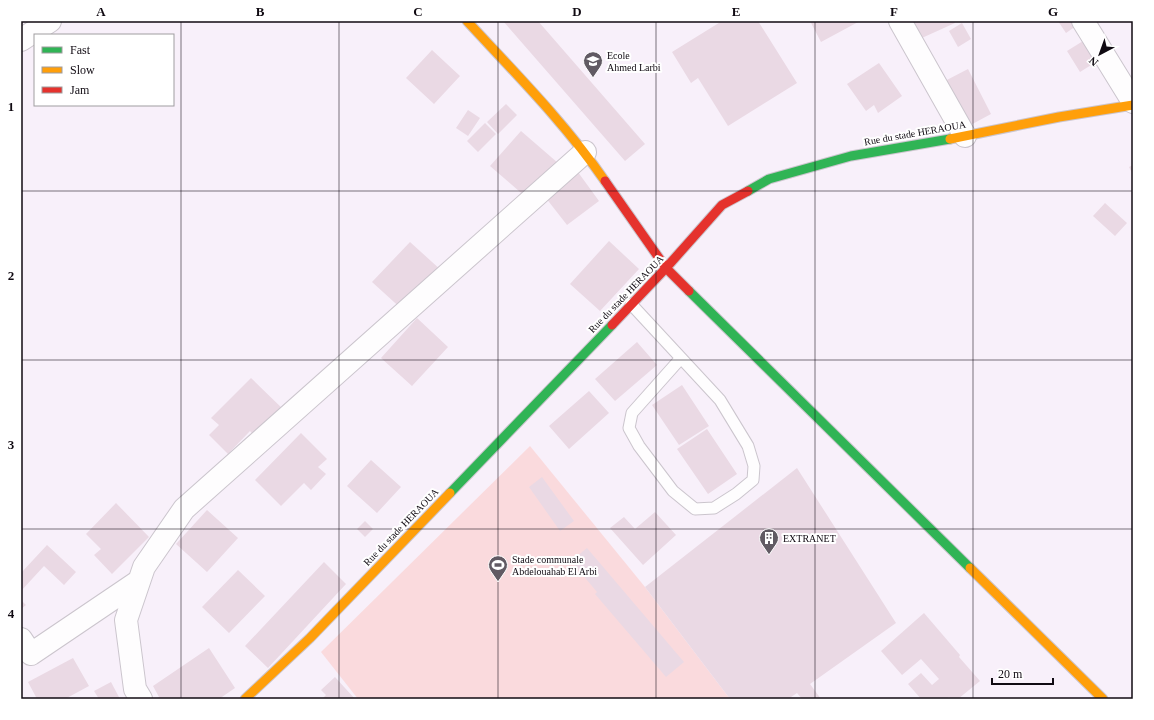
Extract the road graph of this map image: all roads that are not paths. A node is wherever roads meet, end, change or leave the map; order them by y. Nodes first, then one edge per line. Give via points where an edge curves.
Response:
1 (50, 21) edge
2 (467, 21) edge
3 (900, 21) edge
4 (1083, 21) edge
5 (21, 40) edge
6 (1133, 104) edge
7 (965, 136) junction
8 (585, 152) junction
9 (666, 268) junction
10 (631, 304) junction
11 (681, 358) junction
12 (139, 581) junction
13 (21, 639) edge
14 (141, 699) edge
15 (245, 699) edge
16 (1103, 699) edge

1 - 5 street
2 - 8 street
3 - 7 street
4 - 6 street
6 - 7 street, Rue du stade HERAOUA
7 - 9 street, Rue du stade HERAOUA via 851,156 769,179 722,205
8 - 9 street
8 - 12 street via 184,509 144,567
9 - 10 street, Rue du stade HERAOUA
9 - 16 street
10 - 11 lane
10 - 15 street, Rue du stade HERAOUA via 310,638
11 - 11 lane via 720,400 748,446 754,466 753,480 714,508 695,509 673,491 639,446 629,428 632,413
12 - 13 street via 31,654
12 - 14 street via 126,620 135,689

